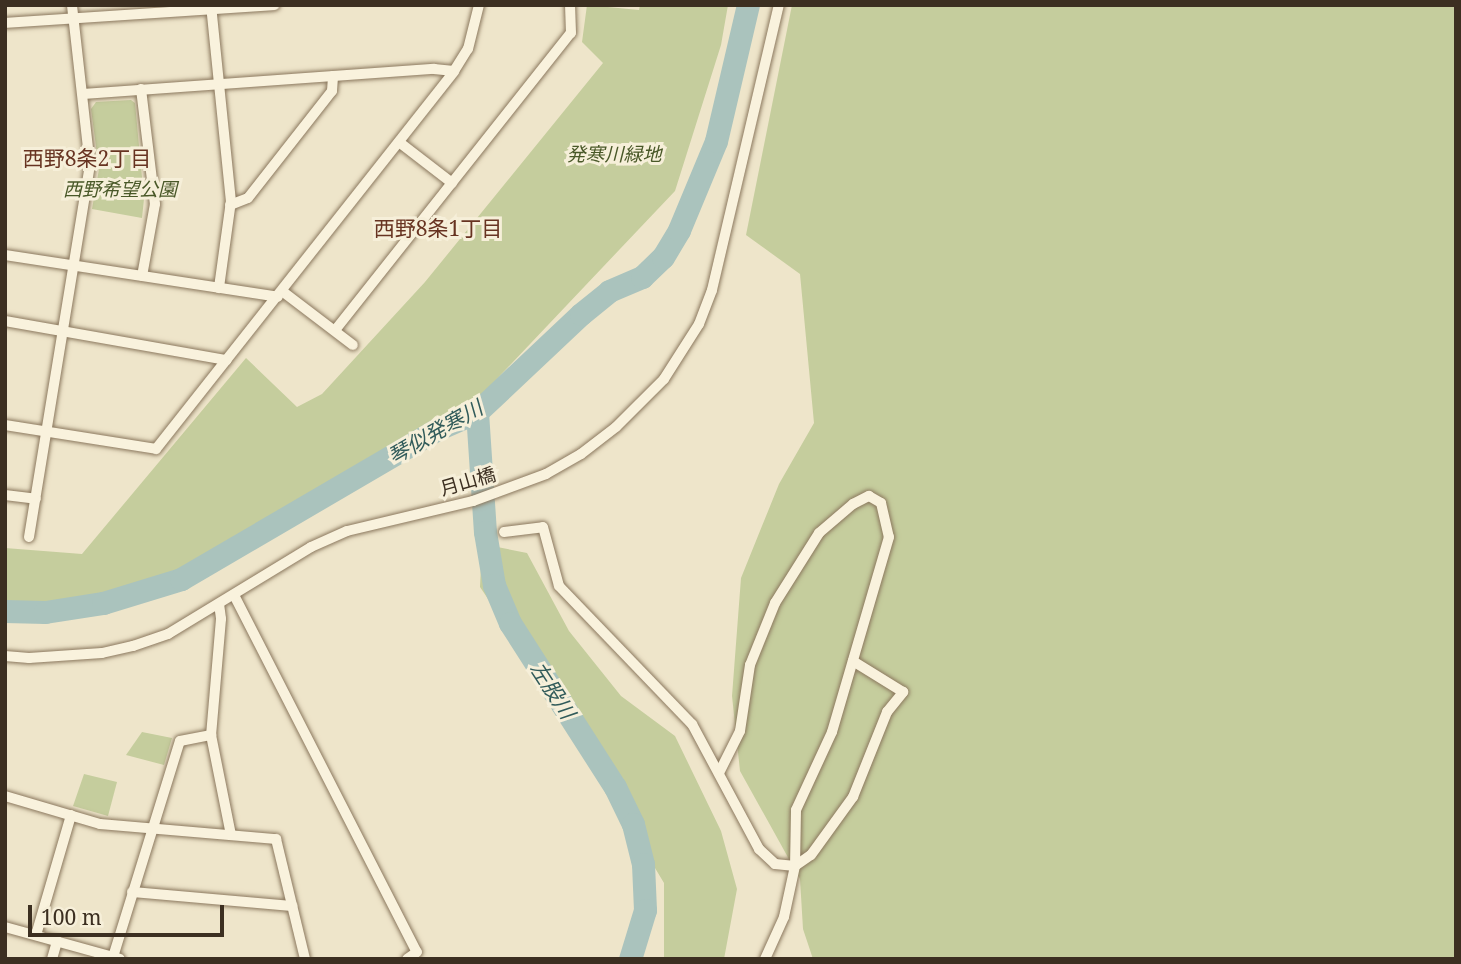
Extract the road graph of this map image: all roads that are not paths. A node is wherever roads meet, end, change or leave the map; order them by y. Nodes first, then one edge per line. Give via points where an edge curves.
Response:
1 (72, 5) edge
2 (274, 5) edge
3 (480, 5) edge
4 (570, 5) edge
5 (779, 5) edge
6 (212, 8) edge
7 (142, 10) edge
8 (74, 20) junction
9 (5, 23) edge
10 (454, 71) junction
11 (333, 76) junction
12 (219, 84) junction
13 (141, 89) junction
14 (83, 94) junction
15 (398, 142) junction
16 (452, 183) junction
17 (230, 205) junction
18 (5, 255) edge
19 (74, 265) junction
20 (142, 276) junction
21 (219, 288) junction
22 (280, 294) junction
23 (5, 321) edge
24 (335, 329) junction
25 (64, 330) junction
26 (353, 345) dead end
27 (227, 360) junction
28 (5, 425) edge
29 (47, 432) junction
30 (5, 495) edge
31 (36, 499) junction
32 (504, 532) dead end
33 (29, 537) dead end
34 (234, 595) junction
35 (219, 604) junction
36 (5, 656) edge
37 (853, 661) junction
38 (211, 735) junction
39 (719, 773) junction
40 (5, 796) edge
41 (71, 815) junction
42 (151, 828) junction
43 (230, 835) junction
44 (795, 866) junction
45 (132, 892) junction
46 (292, 906) junction
47 (5, 927) edge
48 (36, 935) junction
49 (57, 941) junction
50 (117, 958) edge
51 (52, 959) edge
52 (305, 959) edge
53 (407, 959) edge
54 (765, 959) edge

1 - 8 street
2 - 6 street
3 - 10 street via 468,49
4 - 16 street via 570,33
5 - 34 street, 月山橋 via 712,290 699,324 664,379 617,427 546,474 509,489 347,531 311,547
6 - 7 street
6 - 12 street
7 - 8 street
8 - 9 street
8 - 14 street
10 - 11 street
10 - 15 street
11 - 12 street
11 - 17 street via 332,91 248,198
12 - 13 street
12 - 17 street
13 - 14 street
13 - 20 street via 155,204
14 - 19 street via 90,166
15 - 16 street
15 - 22 street
16 - 24 street
17 - 21 street
18 - 19 street
19 - 20 street
19 - 25 street
20 - 21 street
21 - 22 street
22 - 24 street
22 - 27 street
23 - 25 street
24 - 26 street
25 - 27 street
25 - 29 street
27 - 29 street via 156,449
28 - 29 street
29 - 31 street
30 - 31 street
31 - 33 street
32 - 39 street via 543,527 559,586 692,724
34 - 35 street, 月山橋
34 - 53 street via 417,952
35 - 36 street, 月山橋 via 168,634 133,646 72,656
35 - 38 street
37 - 39 street via 888,537 881,503 869,496 852,504 819,533 775,603 750,665 740,731
37 - 44 street via 832,732 796,810
37 - 44 street via 903,692 887,712 853,797 811,855
38 - 42 street via 180,741
38 - 43 street
39 - 44 street via 760,849 775,864
40 - 41 street
41 - 42 street via 100,824
41 - 48 street
42 - 43 street
42 - 45 street
43 - 46 street via 276,839
44 - 54 street via 784,917
45 - 46 street
45 - 50 street
46 - 52 street
47 - 48 street
48 - 49 street
49 - 50 street
49 - 51 street

